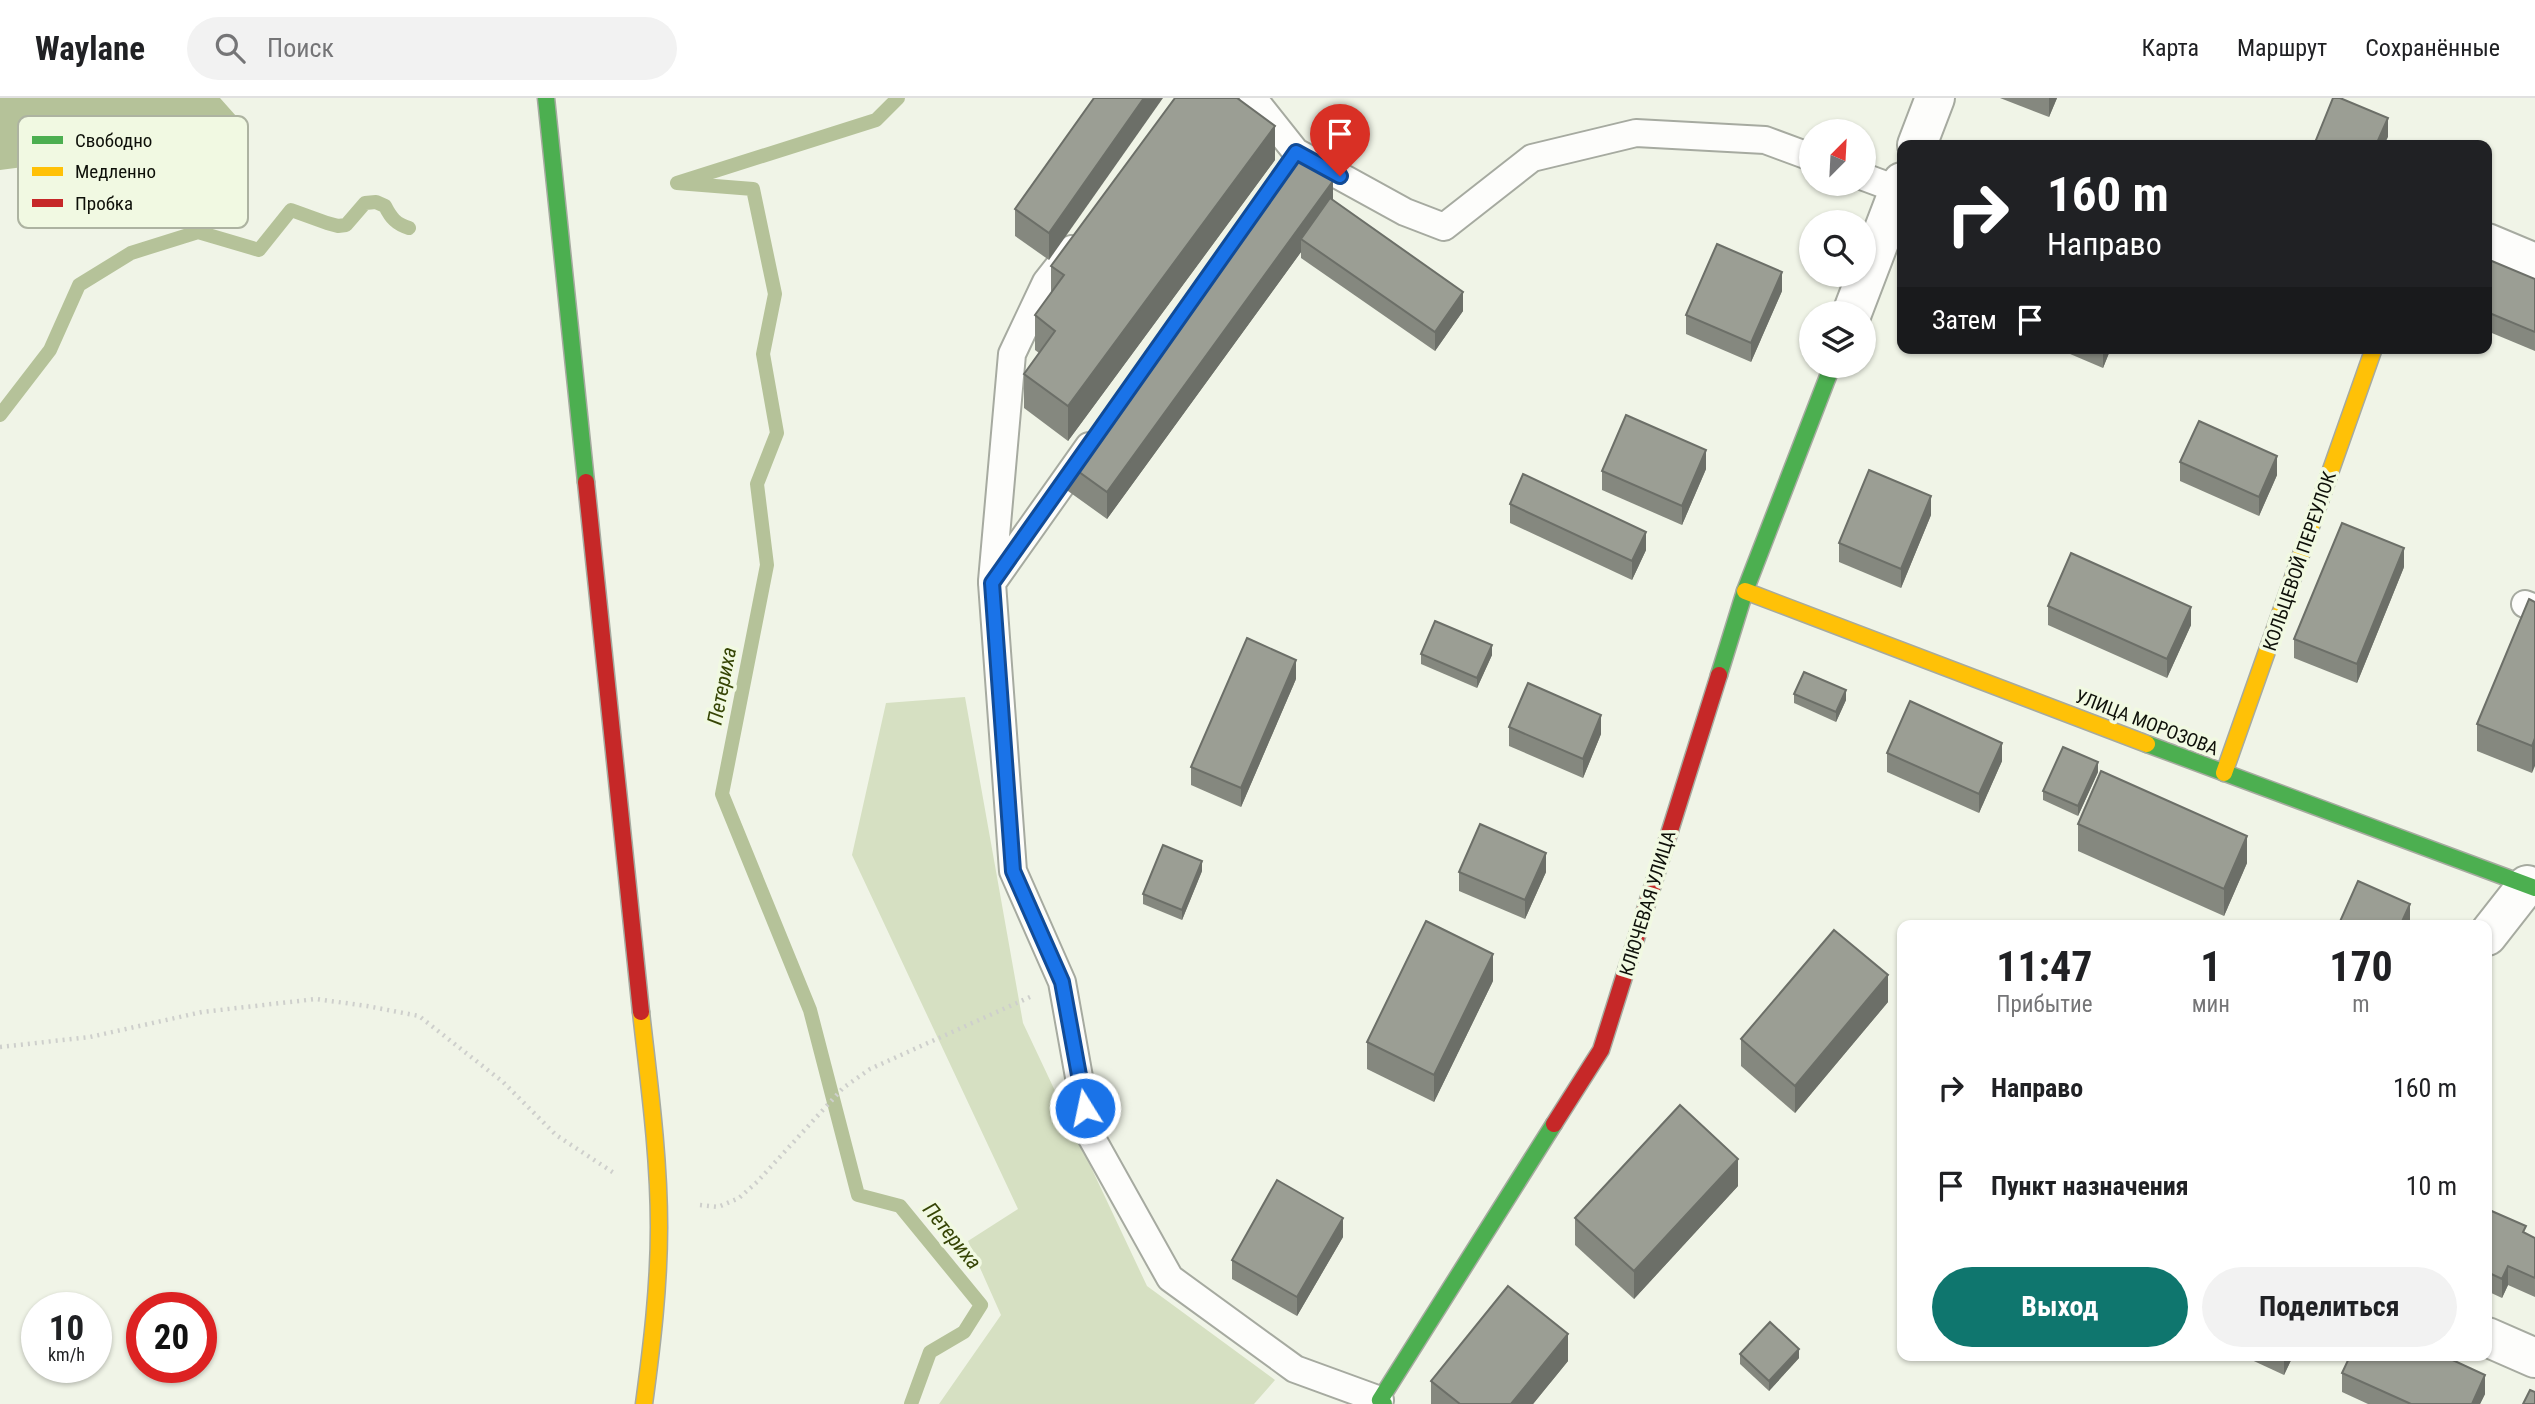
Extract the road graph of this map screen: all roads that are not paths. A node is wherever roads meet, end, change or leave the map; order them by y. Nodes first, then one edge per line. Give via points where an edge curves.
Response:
1 (546, 98) edge
2 (1253, 98) edge
3 (1935, 98) edge
4 (1919, 140) edge
5 (1296, 152) junction
6 (1799, 153) edge
7 (1280, 175) edge
8 (1876, 180) edge
9 (1897, 185) edge
10 (1897, 196) edge
11 (1088, 228) edge
12 (2492, 245) edge
13 (2535, 263) edge
14 (1857, 301) edge
15 (2372, 354) edge
16 (1827, 378) edge
17 (1104, 424) edge
18 (992, 583) junction
19 (1745, 591) junction
20 (2224, 773) junction
21 (2531, 886) edge
22 (2492, 930) edge
23 (2492, 1339) edge
24 (2535, 1358) edge
25 (1382, 1402) edge
26 (644, 1404) edge

1 - 26 street via 657,1184 655,1315
2 - 5 lane
3 - 4 street
5 - 6 lane via 1405,212 1444,227 1532,158 1636,133 1765,140
5 - 7 lane
8 - 9 lane
10 - 14 street
11 - 18 lane via 1046,282 1012,354
12 - 13 street
15 - 20 street, КОЛЬЦЕВОЙ ПЕРЕУЛОК
16 - 19 street, КЛЮЧЕВАЯ УЛИЦА
17 - 18 lane
18 - 25 lane via 1013,871 1062,982 1089,1133 1170,1278 1295,1369
19 - 20 street, УЛИЦА МОРОЗОВА
19 - 25 street, КЛЮЧЕВАЯ УЛИЦА via 1601,1050
20 - 21 street, УЛИЦА МОРОЗОВА
21 - 22 street
23 - 24 street

